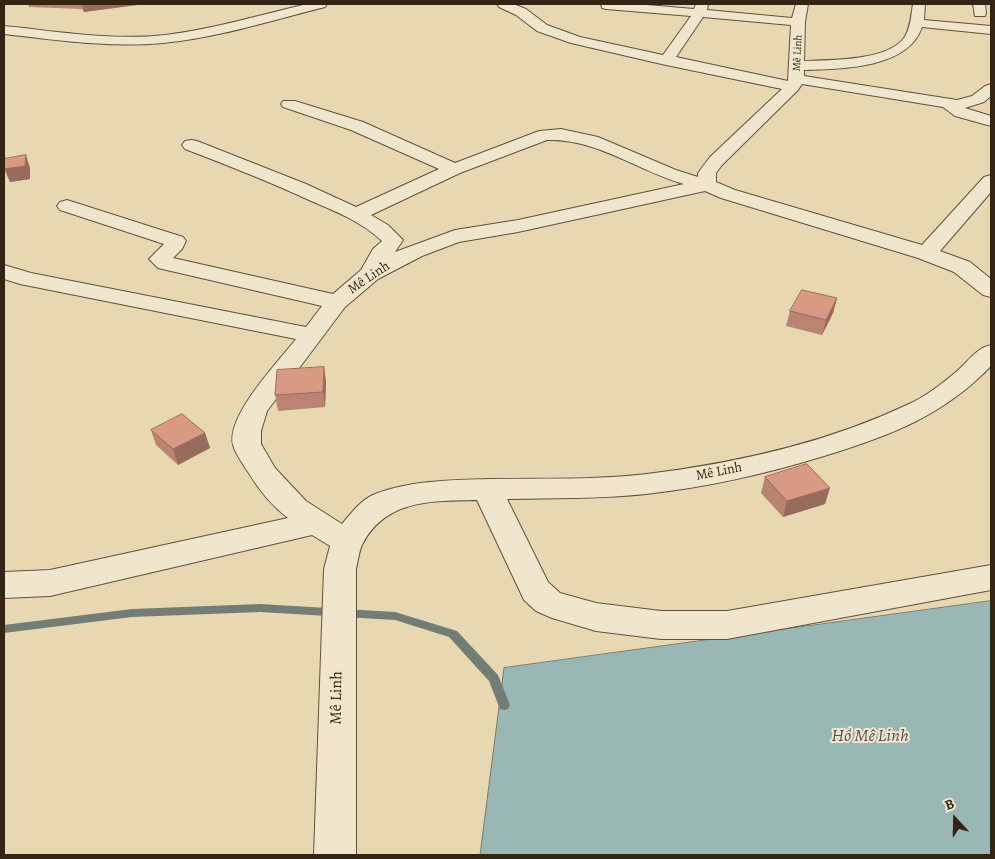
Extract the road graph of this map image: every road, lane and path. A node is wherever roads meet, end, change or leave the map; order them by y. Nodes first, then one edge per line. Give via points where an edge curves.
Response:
1 (322, 4) edge
2 (503, 4) edge
3 (534, 4) edge
4 (919, 4) edge
5 (605, 7) edge
6 (701, 9) edge
7 (522, 12) junction
8 (800, 13) edge
9 (917, 23) junction
10 (160, 26) dead end
11 (590, 27) dead end
12 (4, 30) edge
13 (991, 30) edge
14 (91, 38) junction
15 (579, 41) junction
16 (666, 61) junction
17 (796, 78) junction
18 (991, 89) edge
19 (289, 104) dead end
20 (948, 104) junction
21 (991, 121) edge
22 (192, 145) dead end
23 (454, 169) junction
24 (991, 181) edge
25 (707, 185) junction
26 (67, 206) dead end
27 (355, 215) junction
28 (926, 253) junction
29 (4, 272) edge
30 (370, 274) junction
31 (986, 283) edge
32 (337, 302) junction
33 (311, 335) junction
34 (990, 356) edge
35 (486, 490) junction
36 (313, 524) junction
37 (343, 555) junction
38 (991, 578) edge
39 (4, 585) edge
40 (334, 855) edge

1 - 14 street via 188,36 142,40
2 - 7 street
3 - 7 street
4 - 9 street
5 - 6 street
6 - 8 street
6 - 16 street
7 - 15 street via 542,28
8 - 17 street, Mê Linh
9 - 13 street
9 - 17 street via 909,42 889,53
10 - 14 street
11 - 15 street
12 - 14 street
15 - 16 street
16 - 17 street
17 - 20 street
17 - 25 street, Mê Linh via 752,128 716,161 707,173
18 - 20 street via 970,103
19 - 23 street via 357,126
20 - 21 street via 962,113
22 - 27 street
23 - 25 street via 545,135 569,134 669,174
23 - 27 street
24 - 28 street
25 - 28 street
25 - 30 street, Mê Linh via 518,226 455,236 414,251
26 - 32 street via 176,240 160,259 166,263
27 - 30 street via 388,233 393,240 376,260
28 - 31 street via 962,267
29 - 33 street
30 - 32 street, Mê Linh
32 - 33 street, Mê Linh
33 - 36 street, Mê Linh via 254,410 247,443 262,472 288,503
34 - 35 street, Mê Linh via 921,409 863,435 782,459 720,473 645,484
35 - 37 street, Mê Linh via 421,493 384,502 365,517
35 - 38 street via 536,591 548,602 564,609 596,617 661,625 727,624
36 - 37 street, Mê Linh
36 - 39 street via 50,583
37 - 40 street, Mê Linh

